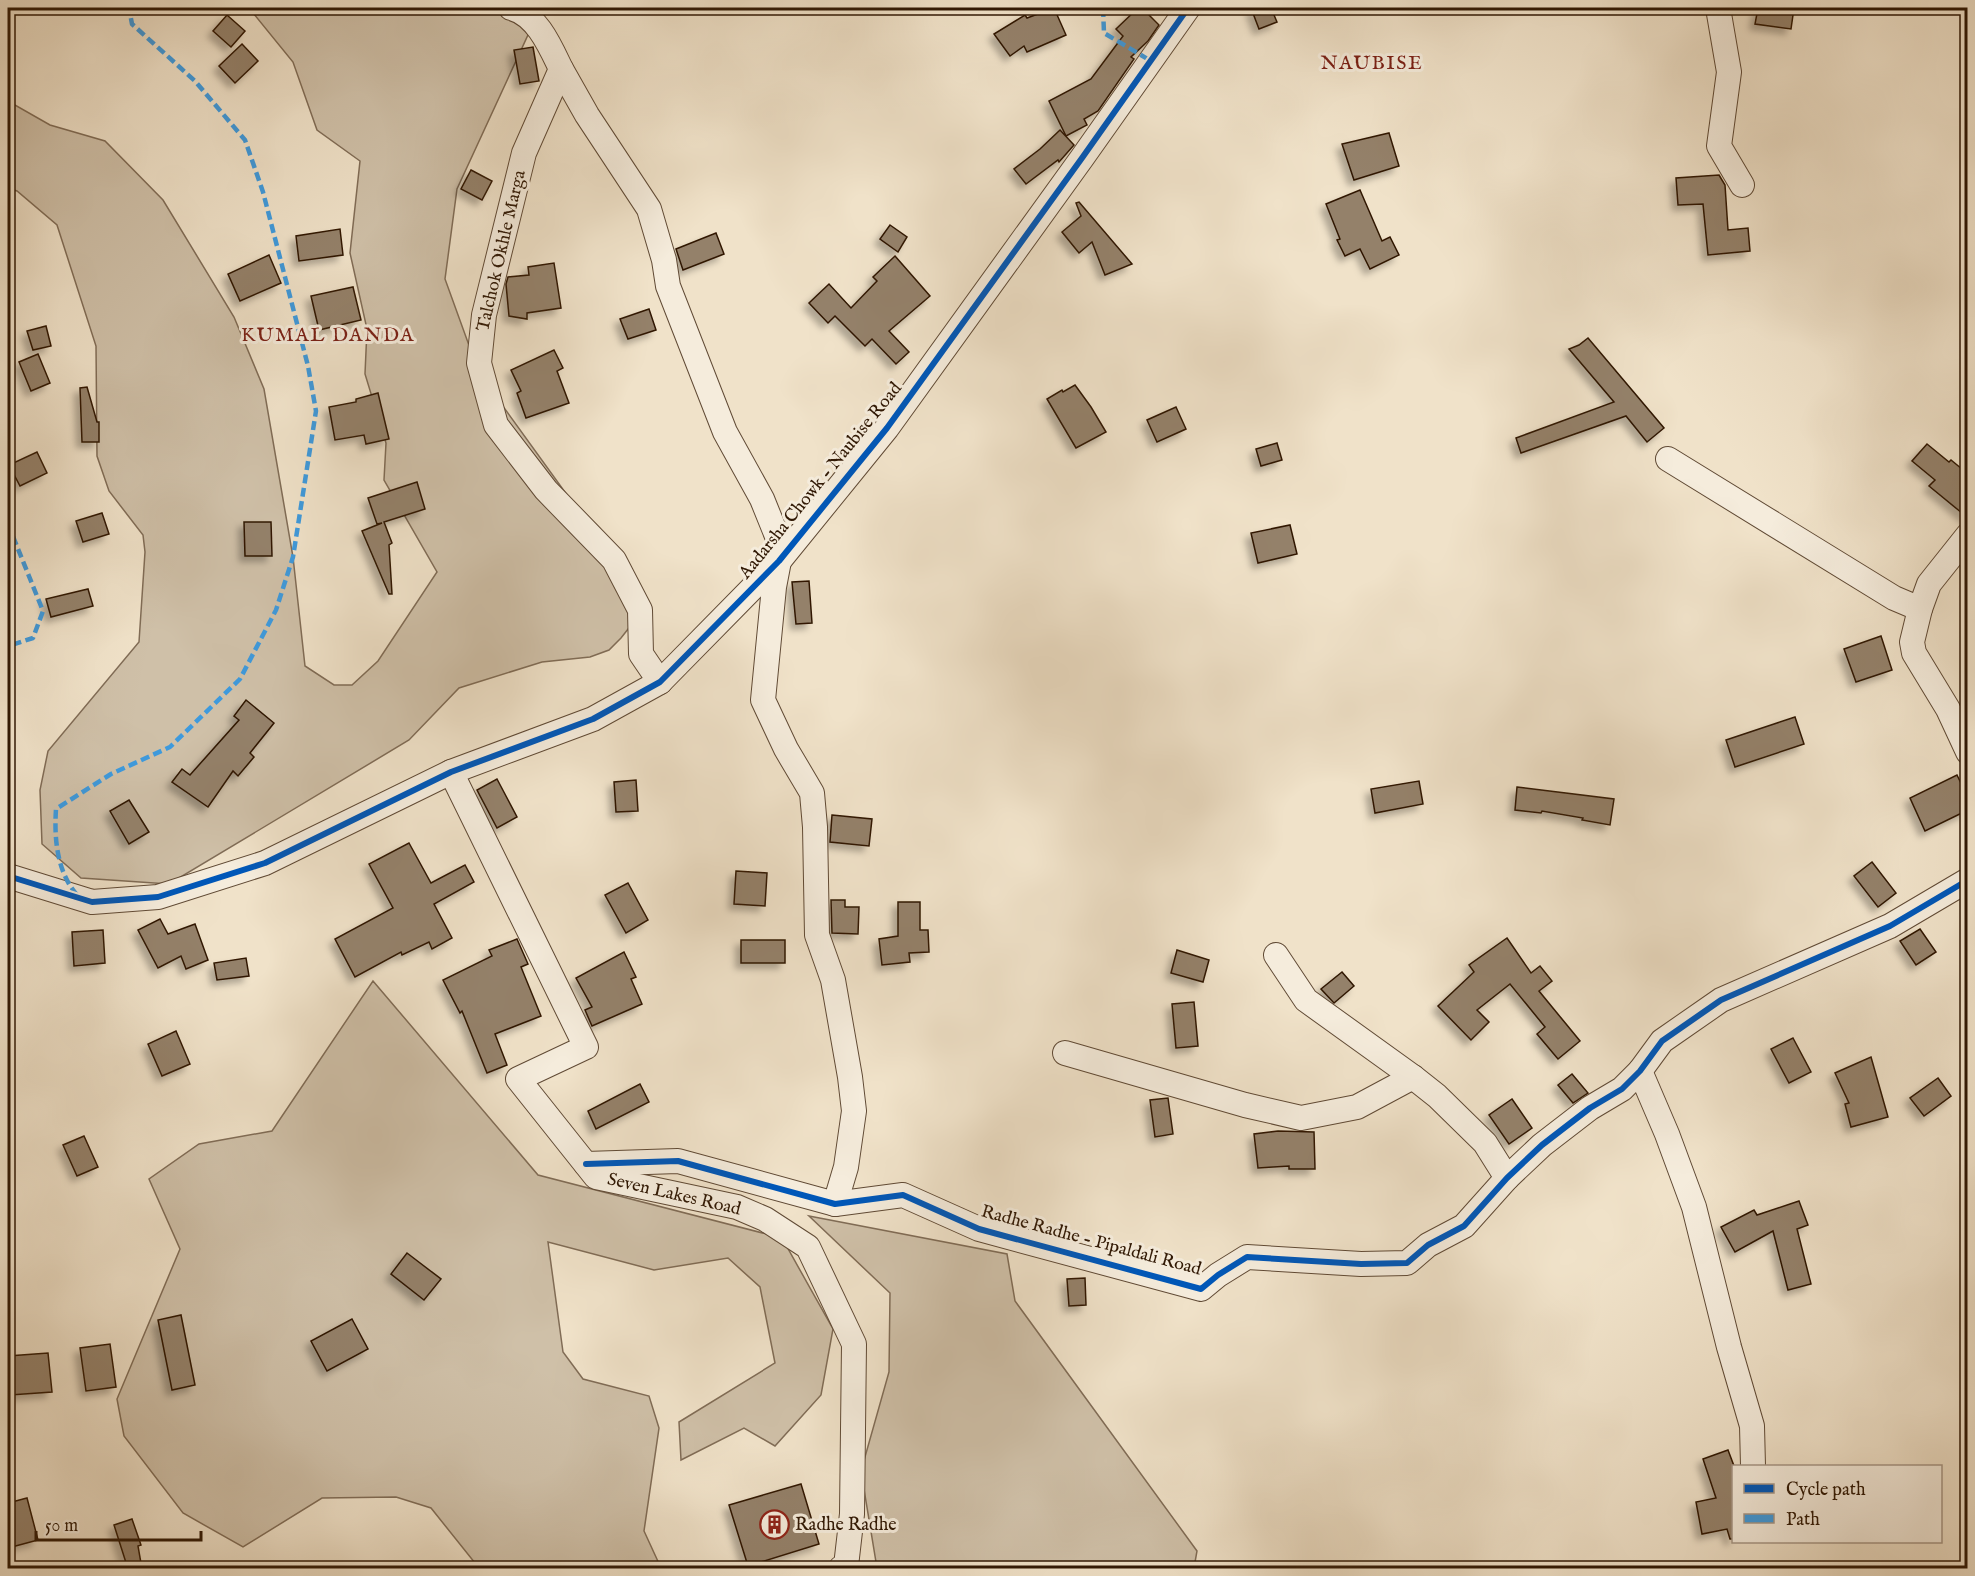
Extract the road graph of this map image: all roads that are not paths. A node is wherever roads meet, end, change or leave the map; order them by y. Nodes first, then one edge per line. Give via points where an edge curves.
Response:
1 (511, 8) edge
2 (1188, 8) edge
3 (1718, 8) edge
4 (561, 69) junction
5 (1743, 185) dead end
6 (1668, 459) dead end
7 (1968, 535) edge
8 (779, 561) junction
9 (1920, 609) junction
10 (660, 682) junction
11 (1968, 752) edge
12 (451, 772) junction
13 (8, 876) edge
14 (1968, 880) edge
15 (1276, 955) dead end
16 (1065, 1053) dead end
17 (1640, 1071) junction
18 (1413, 1077) junction
19 (586, 1164) junction
20 (1507, 1178) junction
21 (835, 1204) junction
22 (1753, 1465) edge
23 (841, 1569) edge

1 - 4 street via 523,11 547,40
2 - 8 street, Aadarsha Chowk - Naubise Road via 887,428
3 - 5 street via 1729,72 1719,146
4 - 8 street via 650,209 668,286 725,432 774,527
4 - 10 street, Talchok Okhle Marga via 524,153 484,315 479,363 496,425 546,490 614,560 640,610 641,654
6 - 9 street via 1894,598
7 - 9 street via 1929,584
8 - 10 street, Aadarsha Chowk - Naubise Road
8 - 21 street via 763,700 812,793 817,935 833,980 854,1111 846,1167
9 - 11 street via 1912,642 1914,653 1948,709
10 - 12 street, Aadarsha Chowk - Naubise Road via 593,718
12 - 13 street, Aadarsha Chowk - Naubise Road via 265,863 158,897 92,902
12 - 19 street, Seven Lakes Road via 586,1047 518,1078
14 - 17 street, Radhe Radhe - Pipaldali Road via 1890,926 1721,1000 1662,1041
15 - 18 street via 1306,1000
16 - 18 street via 1301,1119 1357,1107
17 - 20 street, Radhe Radhe - Pipaldali Road via 1622,1089 1542,1145
17 - 22 street via 1694,1207 1752,1426
18 - 20 street via 1485,1143
19 - 21 street, Radhe Radhe - Pipaldali Road via 678,1161
19 - 23 street, Seven Lakes Road via 596,1178 737,1207 765,1219 808,1247 854,1344 852,1514 846,1566
20 - 21 street, Radhe Radhe - Pipaldali Road via 1464,1226 1428,1245 1407,1263 1247,1257 1201,1289 979,1229 903,1195

